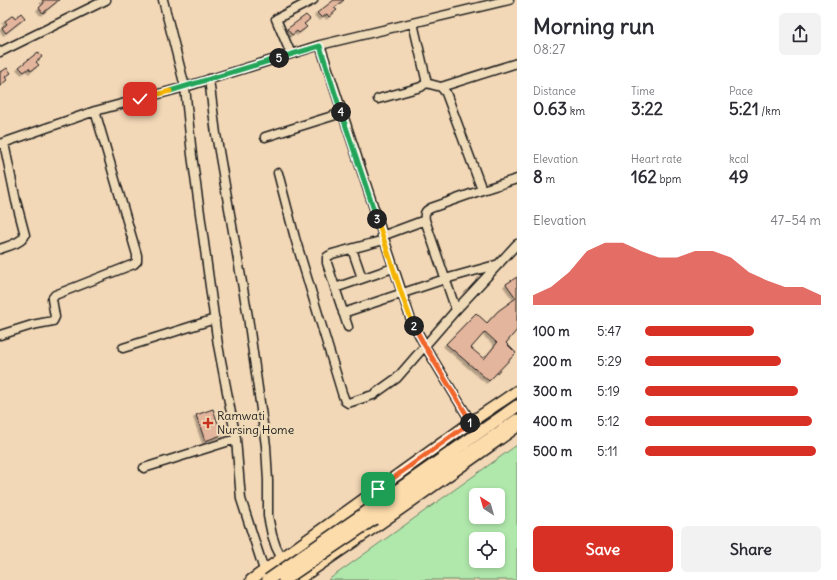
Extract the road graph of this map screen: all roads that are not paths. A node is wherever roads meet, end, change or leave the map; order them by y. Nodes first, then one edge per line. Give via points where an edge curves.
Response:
1 (106, 0) edge
2 (163, 0) edge
3 (314, 0) edge
4 (509, 0) edge
5 (412, 23) junction
6 (320, 46) junction
7 (0, 52) edge
8 (291, 54) junction
9 (517, 63) edge
10 (209, 79) junction
11 (426, 83) junction
12 (185, 87) junction
13 (441, 87) junction
14 (378, 99) dead end
15 (95, 111) junction
16 (342, 113) junction
17 (265, 137) dead end
18 (2, 143) edge
19 (278, 173) dead end
20 (517, 180) edge
21 (482, 190) junction
22 (425, 220) junction
23 (383, 238) junction
24 (517, 244) edge
25 (352, 248) junction
26 (0, 249) edge
27 (499, 264) junction
28 (393, 268) junction
29 (362, 278) junction
30 (445, 279) junction
31 (335, 288) junction
32 (401, 293) junction
33 (456, 310) junction
34 (343, 313) junction
35 (215, 319) junction
36 (348, 327) dead end
37 (0, 335) edge
38 (425, 346) junction
39 (123, 348) dead end
40 (517, 390) edge
41 (517, 406) edge
42 (517, 420) edge
43 (471, 422) junction
44 (517, 427) edge
45 (236, 439) junction
46 (144, 468) dead end
47 (371, 515) junction
48 (282, 558) junction
49 (266, 575) edge
50 (251, 580) edge
51 (284, 580) edge
52 (294, 580) edge
53 (298, 580) edge

1 - 7 street
2 - 12 street
3 - 8 street via 276,19
4 - 5 street
5 - 6 street
5 - 11 street
6 - 8 street
6 - 16 street
8 - 10 street
9 - 13 street
10 - 12 street
10 - 48 street via 264,431 268,516 272,535
11 - 13 street
11 - 14 street via 421,87
12 - 15 street
12 - 35 street
13 - 21 street via 446,93
15 - 18 street
15 - 37 street via 137,261 55,294 52,299 55,317 52,321
16 - 17 street
16 - 23 street
18 - 26 street via 26,234 20,241
19 - 38 street via 295,238 345,401 348,403 373,395 385,387 397,378
20 - 21 street
21 - 22 street via 428,210 424,214
22 - 23 street
22 - 30 street
23 - 25 street
23 - 28 street
24 - 27 street
25 - 29 street
25 - 31 street via 327,257
27 - 30 street
27 - 33 street
28 - 29 street
28 - 32 street
29 - 31 street
30 - 32 street
30 - 33 street
31 - 34 street
32 - 34 street
32 - 38 street
33 - 38 street
34 - 36 street
35 - 39 street
35 - 45 street
38 - 43 street
40 - 43 main road
41 - 47 highway
42 - 47 highway
43 - 48 main road
44 - 53 main road
45 - 46 street
45 - 49 street via 240,499
47 - 49 highway, bridge
47 - 51 highway, bridge
48 - 49 main road
48 - 52 street
49 - 50 main road

